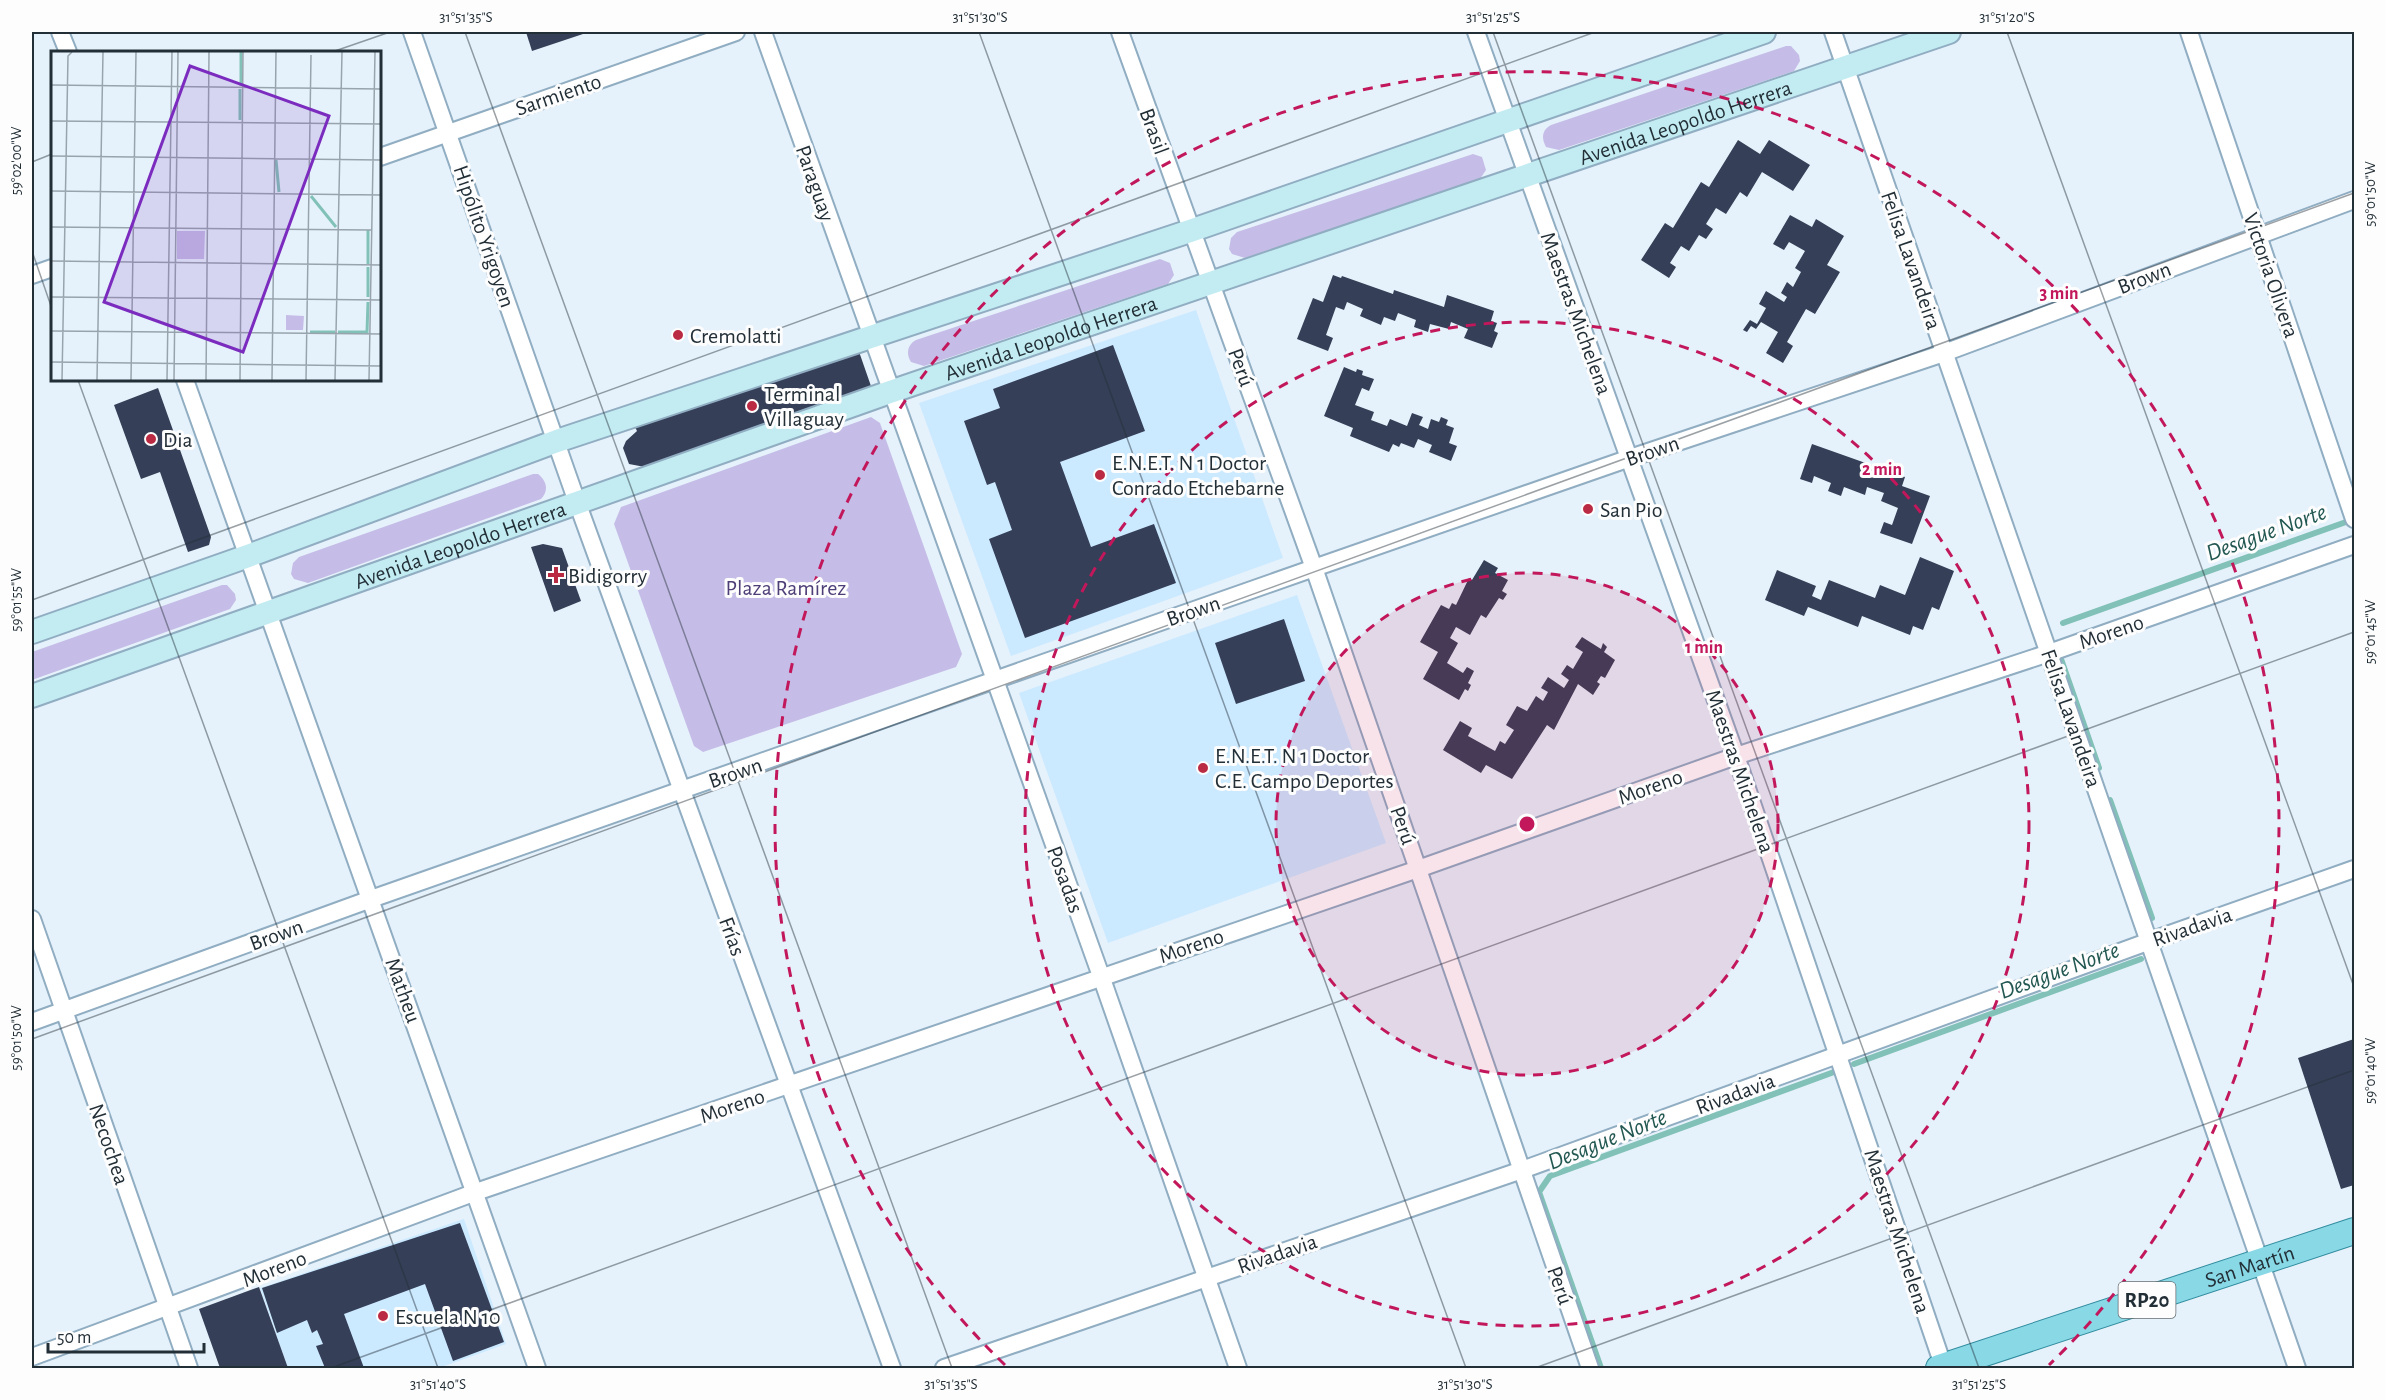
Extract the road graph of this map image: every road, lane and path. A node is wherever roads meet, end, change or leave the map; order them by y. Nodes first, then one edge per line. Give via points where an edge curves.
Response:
1 (60, 32) edge
2 (412, 32) edge
3 (736, 32) edge
4 (763, 32) edge
5 (1120, 32) edge
6 (1476, 32) edge
7 (1764, 32) edge
8 (1833, 32) edge
9 (1950, 32) edge
10 (2189, 32) edge
11 (68, 51) edge
12 (1845, 69) junction
13 (1508, 120) junction
14 (448, 133) junction
15 (381, 157) edge
16 (1528, 177) junction
17 (2355, 200) edge
18 (1190, 231) junction
19 (2258, 234) junction
20 (51, 268) edge
21 (32, 275) edge
22 (1212, 284) junction
23 (870, 335) junction
24 (1944, 353) junction
25 (185, 381) edge
26 (890, 392) junction
27 (557, 441) junction
28 (1630, 458) junction
29 (577, 502) junction
30 (2355, 519) edge
31 (2355, 545) edge
32 (248, 556) junction
33 (1314, 568) junction
34 (268, 613) junction
35 (32, 632) edge
36 (2049, 653) junction
37 (995, 681) junction
38 (32, 696) edge
39 (1736, 756) junction
40 (681, 791) junction
41 (1418, 869) junction
42 (2355, 869) edge
43 (371, 899) junction
44 (32, 919) edge
45 (2150, 940) junction
46 (1101, 976) junction
47 (64, 1011) junction
48 (32, 1022) edge
49 (1840, 1055) junction
50 (788, 1086) junction
51 (1522, 1170) junction
52 (476, 1192) junction
53 (2355, 1231) edge
54 (2259, 1263) junction
55 (1206, 1277) junction
56 (168, 1309) junction
57 (32, 1357) edge
58 (189, 1368) edge
59 (537, 1368) edge
60 (892, 1368) edge
61 (944, 1368) edge
62 (1238, 1368) edge
63 (1590, 1368) edge
64 (1942, 1368) edge
65 (2297, 1368) edge

1 - 11 street
2 - 14 street, Hipólito Yrigoyen
3 - 14 street, Sarmiento
4 - 23 street, Paraguay
5 - 18 street, Brasil
6 - 13 street
7 - 13 street
8 - 12 street
9 - 12 street, Avenida Leopoldo Herrera
10 - 19 street, Victoria Olivera
12 - 16 street, Avenida Leopoldo Herrera
12 - 24 street, Felisa Lavandeira
13 - 16 street
13 - 18 street
14 - 15 street, Sarmiento
14 - 27 street, Hipólito Yrigoyen
16 - 22 street, Avenida Leopoldo Herrera
16 - 28 street, Maestras Michelena
17 - 19 street, Brown
18 - 22 street
18 - 23 street
19 - 24 street, Brown
19 - 30 street, Victoria Olivera
20 - 21 street
22 - 26 street, Avenida Leopoldo Herrera
22 - 33 street, Perú
23 - 26 street
23 - 27 street
24 - 28 street, Brown
24 - 36 street, Felisa Lavandeira
25 - 32 street, Matheu
26 - 29 street, Avenida Leopoldo Herrera
26 - 37 street, Posadas
27 - 29 street, Hipólito Yrigoyen
27 - 32 street
28 - 33 street, Brown
28 - 39 street, Maestras Michelena
29 - 34 street, Avenida Leopoldo Herrera
29 - 40 street, Frías
31 - 36 street, Moreno
32 - 34 street, Matheu
32 - 35 street
33 - 37 street, Brown
33 - 41 street, Perú
34 - 38 street, Avenida Leopoldo Herrera
34 - 43 street, Matheu
36 - 39 street, Moreno
36 - 45 street, Felisa Lavandeira
37 - 40 street, Brown
37 - 46 street, Posadas
39 - 41 street, Moreno
39 - 49 street, Maestras Michelena
40 - 43 street, Brown
40 - 50 street, Frías
41 - 46 street, Moreno
41 - 51 street, Perú
42 - 45 street, Rivadavia
43 - 47 street, Brown
43 - 52 street, Matheu
44 - 47 street, Necochea
45 - 49 street, Rivadavia
45 - 54 street, Felisa Lavandeira
46 - 50 street, Moreno
46 - 55 street, Posadas
47 - 48 street, Brown
47 - 56 street, Necochea
49 - 51 street, Rivadavia
49 - 64 street, Maestras Michelena
50 - 52 street, Moreno
50 - 60 street, Frías
51 - 55 street, Rivadavia
51 - 63 street, Perú
52 - 56 street, Moreno
52 - 59 street, Matheu
53 - 54 main road, San Martín / RP20
54 - 64 main road, San Martín / RP20
54 - 65 street, Felisa Lavandeira
55 - 61 street, Rivadavia
55 - 62 street, Posadas
56 - 57 street, Moreno
56 - 58 street, Necochea

